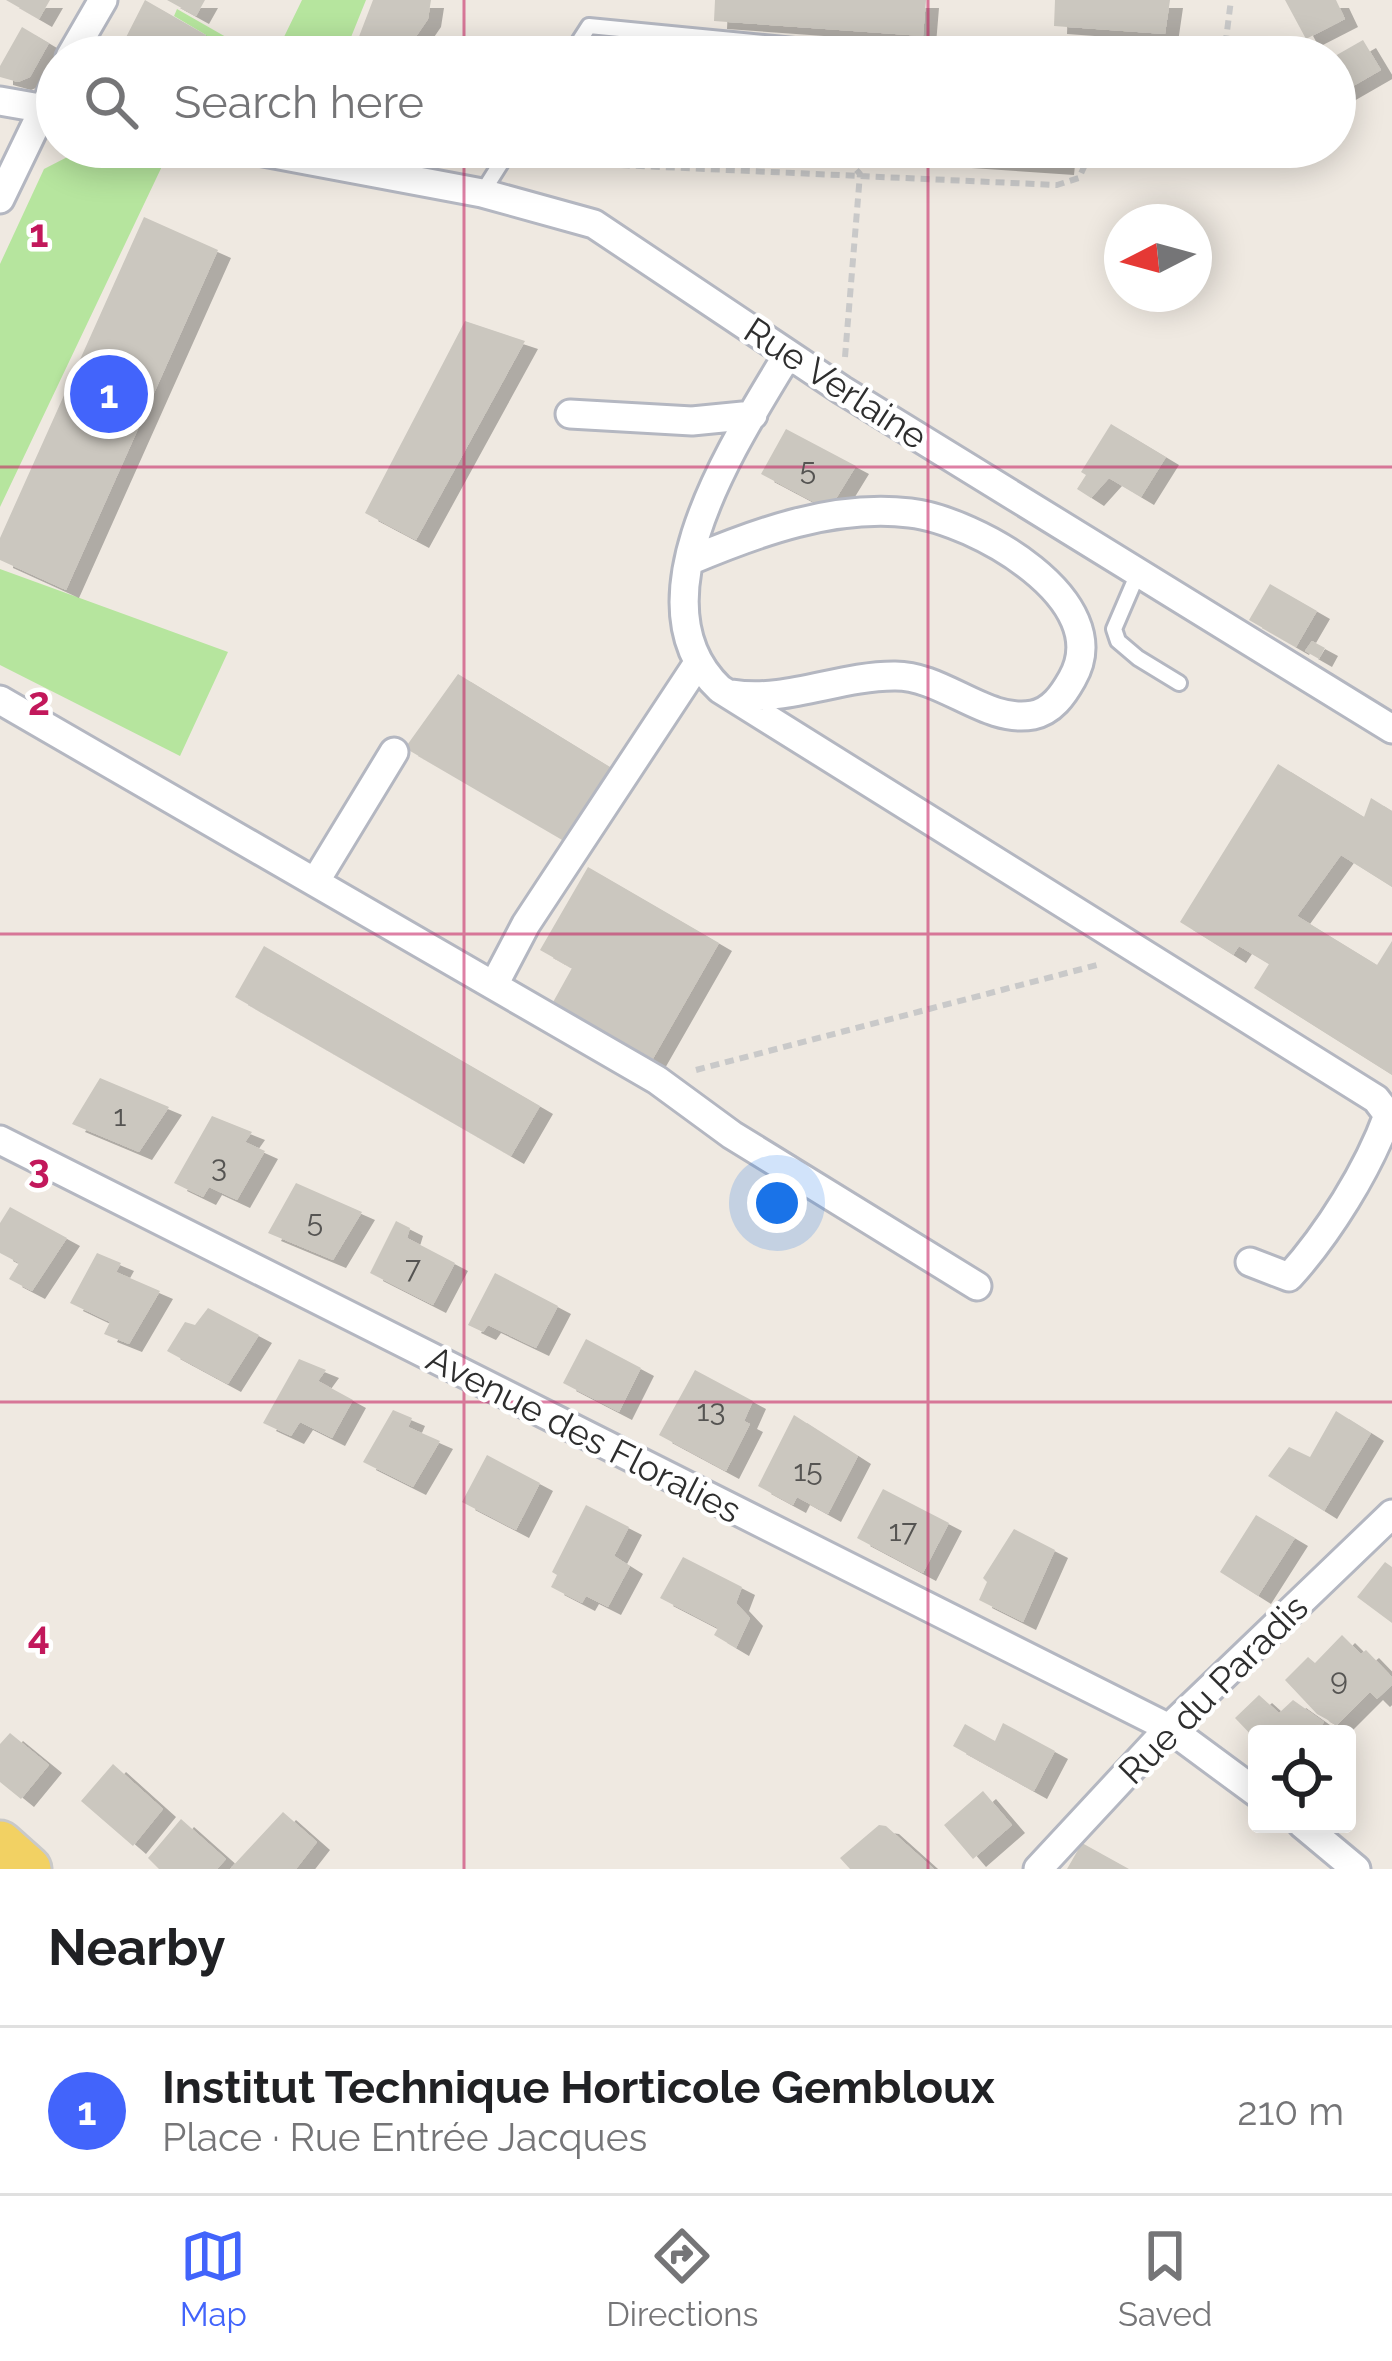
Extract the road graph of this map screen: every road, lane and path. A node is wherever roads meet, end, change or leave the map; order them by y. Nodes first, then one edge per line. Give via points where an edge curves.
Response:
1 (103, 0) edge
2 (1231, 0) edge
3 (82, 36) edge
4 (583, 36) edge
5 (692, 36) edge
6 (1226, 36) edge
7 (0, 101) edge
8 (36, 108) edge
9 (36, 134) edge
10 (349, 168) edge
11 (498, 168) edge
12 (748, 168) edge
13 (854, 168) edge
14 (1083, 168) edge
15 (860, 175) junction
16 (482, 193) junction
17 (0, 199) edge
18 (788, 354) junction
19 (842, 390) junction
20 (570, 414) dead end
21 (753, 415) junction
22 (689, 561) junction
23 (1138, 573) junction
24 (698, 663) junction
25 (1179, 682) dead end
26 (728, 694) junction
27 (0, 700) edge
28 (1392, 729) edge
29 (394, 752) dead end
30 (315, 882) junction
31 (1145, 952) junction
32 (495, 983) junction
33 (657, 1080) junction
34 (0, 1140) edge
35 (1250, 1262) dead end
36 (977, 1286) dead end
37 (1392, 1514) edge
38 (1168, 1728) junction
39 (1248, 1786) edge
40 (1313, 1833) edge
41 (0, 1844) edge
42 (28, 1869) edge
43 (1038, 1869) edge
44 (1356, 1869) edge

1 - 3 street
2 - 6 path
4 - 5 lane via 589,26
7 - 8 street
9 - 17 street
10 - 16 street, Rue Verlaine
11 - 16 lane
12 - 15 path
13 - 15 path
14 - 15 path via 1058,185
15 - 19 path
16 - 18 street, Rue Verlaine via 593,224
18 - 19 street, Rue Verlaine
18 - 21 street
19 - 23 street, Rue Verlaine
20 - 21 street via 692,422
21 - 22 street via 708,501
22 - 24 street via 684,610
22 - 26 street via 806,521 914,513 978,533 1019,557 1062,603 1083,657 1063,695 1038,714 999,712 901,676 827,682 761,699
23 - 25 lane via 1114,628 1118,641
23 - 28 street, Rue Verlaine
24 - 26 street
24 - 32 street
26 - 31 street
27 - 30 street
29 - 30 street
30 - 32 street
31 - 33 path
31 - 35 street via 1363,1089 1388,1115 1289,1277
32 - 33 street
33 - 36 street
34 - 38 street, Avenue des Floralies
37 - 38 street, Rue du Paradis
38 - 39 street, Avenue des Floralies
38 - 43 street, Rue du Paradis
40 - 44 street
41 - 42 main road

